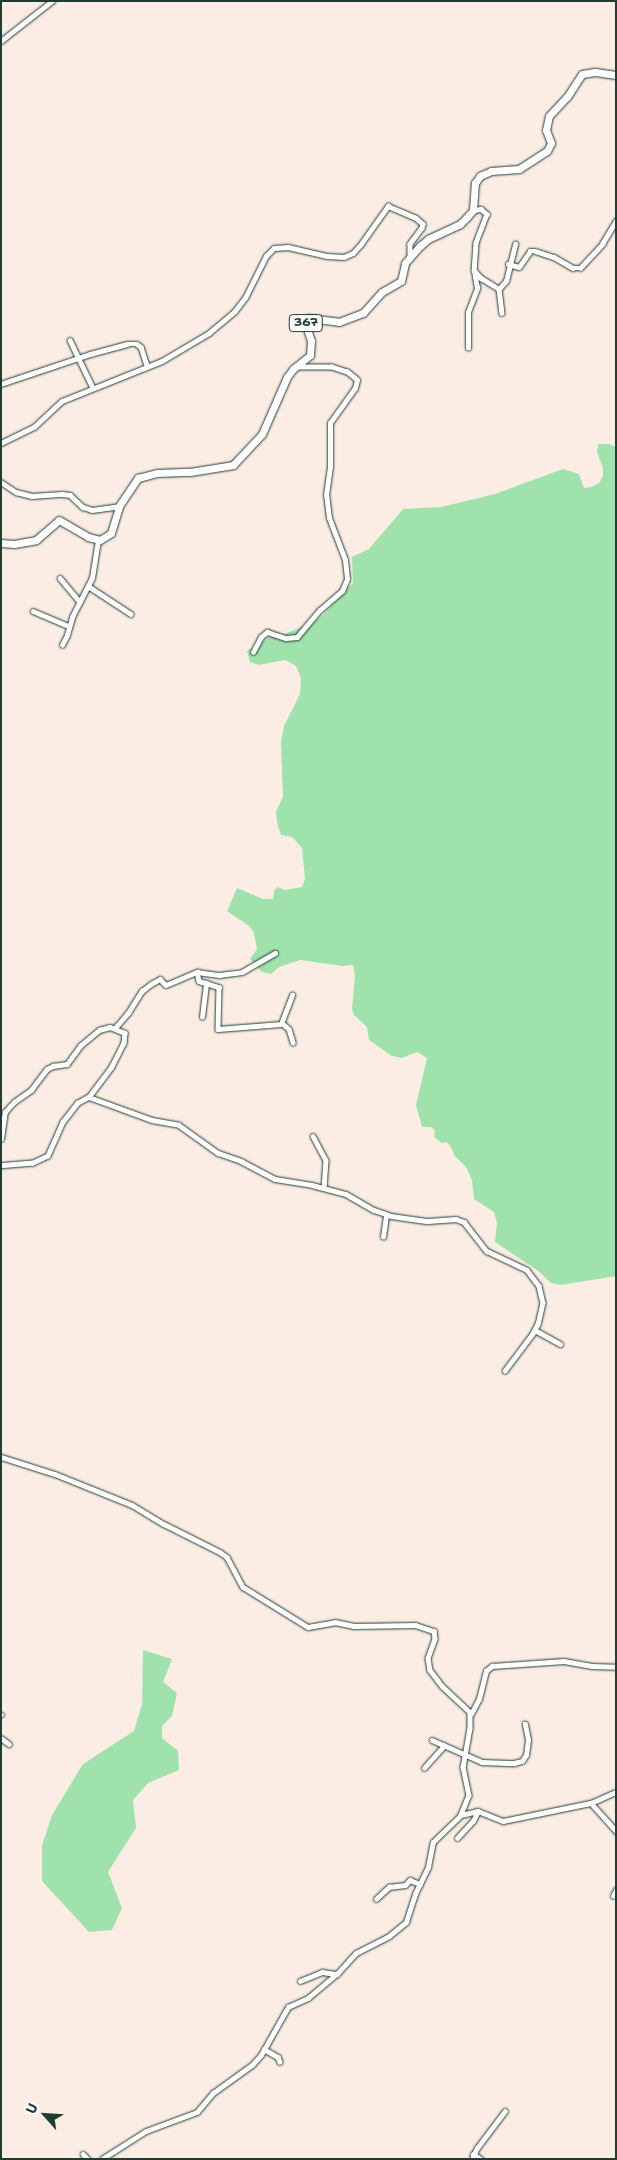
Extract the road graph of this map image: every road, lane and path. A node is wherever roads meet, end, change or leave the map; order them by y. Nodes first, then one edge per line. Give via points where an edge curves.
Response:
1 (52, 1) edge
2 (1, 42) edge
3 (616, 76) edge
4 (473, 210) junction
5 (616, 221) edge
6 (515, 244) dead end
7 (410, 256) junction
8 (508, 264) junction
9 (474, 270) junction
10 (498, 289) junction
11 (502, 313) dead end
12 (70, 340) dead end
13 (468, 348) dead end
14 (78, 360) junction
15 (147, 366) junction
16 (296, 367) junction
17 (1, 384) edge
18 (93, 388) junction
19 (1, 443) edge
20 (1, 482) edge
21 (119, 506) junction
22 (98, 541) junction
23 (1, 543) edge
24 (60, 578) dead end
25 (88, 586) junction
26 (80, 602) junction
27 (33, 611) dead end
28 (131, 614) dead end
29 (68, 626) junction
30 (62, 645) dead end
31 (253, 652) dead end
32 (274, 953) dead end
33 (197, 972) junction
34 (206, 983) junction
35 (292, 995) dead end
36 (202, 1017) dead end
37 (282, 1024) junction
38 (115, 1028) junction
39 (293, 1042) dead end
40 (89, 1097) junction
41 (313, 1136) dead end
42 (1, 1139) edge
43 (1, 1166) edge
44 (324, 1187) junction
45 (386, 1215) junction
46 (383, 1237) dead end
47 (535, 1330) junction
48 (560, 1344) dead end
49 (505, 1371) dead end
50 (1, 1457) edge
51 (616, 1667) edge
52 (471, 1716) junction
53 (525, 1724) dead end
54 (1, 1738) edge
55 (432, 1740) dead end
56 (9, 1744) dead end
57 (444, 1746) junction
58 (464, 1756) junction
59 (424, 1768) dead end
60 (616, 1792) edge
61 (591, 1803) junction
62 (478, 1811) junction
63 (462, 1815) junction
64 (616, 1831) edge
65 (457, 1838) dead end
66 (420, 1884) junction
67 (616, 1890) edge
68 (613, 1896) dead end
69 (376, 1899) dead end
70 (337, 1974) junction
71 (300, 1981) dead end
72 (264, 2049) junction
73 (280, 2062) dead end
74 (505, 2111) dead end
75 (83, 2154) dead end
76 (472, 2156) edge
77 (110, 2157) edge
78 (88, 2159) edge
79 (102, 2159) edge
80 (481, 2159) edge

1 - 2 street
3 - 4 main road via 595,72 582,74 549,116 546,126 551,143 549,149 519,169 491,170 480,176 475,183
4 - 7 main road, 367 via 460,224 428,239
4 - 9 street via 481,209 487,214 476,242
5 - 8 street via 602,244 580,268 535,251 530,252 519,267
6 - 8 street
7 - 15 street via 410,244 423,224 388,206 361,244 344,257 288,247 274,248 266,256 254,284 234,312 179,353
7 - 16 main road, 367 via 401,281 382,292 360,315 339,322 308,318 306,326 311,351 308,358
8 - 10 street via 506,281
9 - 10 street
9 - 13 street via 477,288 468,312
10 - 11 street
12 - 14 street
14 - 15 street via 134,344 142,348
14 - 17 street
14 - 18 street
15 - 18 street
16 - 21 main road, 367 via 288,377 265,430 233,465 144,476 133,483
16 - 31 street via 332,367 357,380 355,388 330,423 326,495 327,511 345,560 347,579 342,591 297,637 267,632
18 - 19 street via 62,401 34,427
20 - 21 street via 16,492 32,496 70,496 92,510
21 - 22 main road, 367 via 111,533
22 - 23 main road via 59,520 36,540
22 - 25 street via 94,572
24 - 26 street
25 - 26 street
25 - 28 street
26 - 29 street
27 - 29 street
29 - 30 street
32 - 33 street via 242,972 219,975
33 - 34 street via 200,980
33 - 38 street via 166,985 160,979 151,984 142,991
34 - 36 street
34 - 37 street via 220,987 218,1029
35 - 37 street
37 - 39 street via 289,1029
38 - 40 street via 125,1033 124,1043 112,1067
38 - 42 street via 99,1030 80,1046 68,1063 53,1066 42,1074 31,1090 5,1112
40 - 43 street via 78,1103 63,1122 45,1158 29,1164
40 - 44 street via 152,1120 179,1125 218,1153 274,1179
41 - 44 street via 326,1160
44 - 45 street via 352,1196
45 - 46 street
45 - 47 street via 428,1221 459,1220 467,1225 487,1251 527,1270 536,1280 542,1298
47 - 48 street
47 - 49 street
50 - 52 street via 55,1474 132,1505 220,1552 227,1557 245,1588 308,1627 335,1622 354,1626 415,1625 433,1630 436,1636 428,1658 430,1670
51 - 52 street via 564,1661 492,1666 486,1671
52 - 58 street
53 - 58 street via 528,1743 522,1761 487,1763
54 - 56 street
55 - 57 street
57 - 58 street
57 - 59 street
58 - 63 street via 468,1795
60 - 61 street
61 - 62 street via 503,1821
61 - 64 street
62 - 63 street
62 - 65 street
63 - 66 street via 433,1842 428,1867
66 - 69 street via 410,1880 405,1885 389,1887
66 - 70 street via 406,1922 389,1936 356,1953
67 - 68 street
70 - 71 street via 322,1972
70 - 72 street via 308,1998 288,2008
72 - 73 street via 278,2057
72 - 77 street via 252,2065 213,2093 197,2112 146,2131
74 - 76 street
75 - 78 street
76 - 80 street
77 - 79 street

